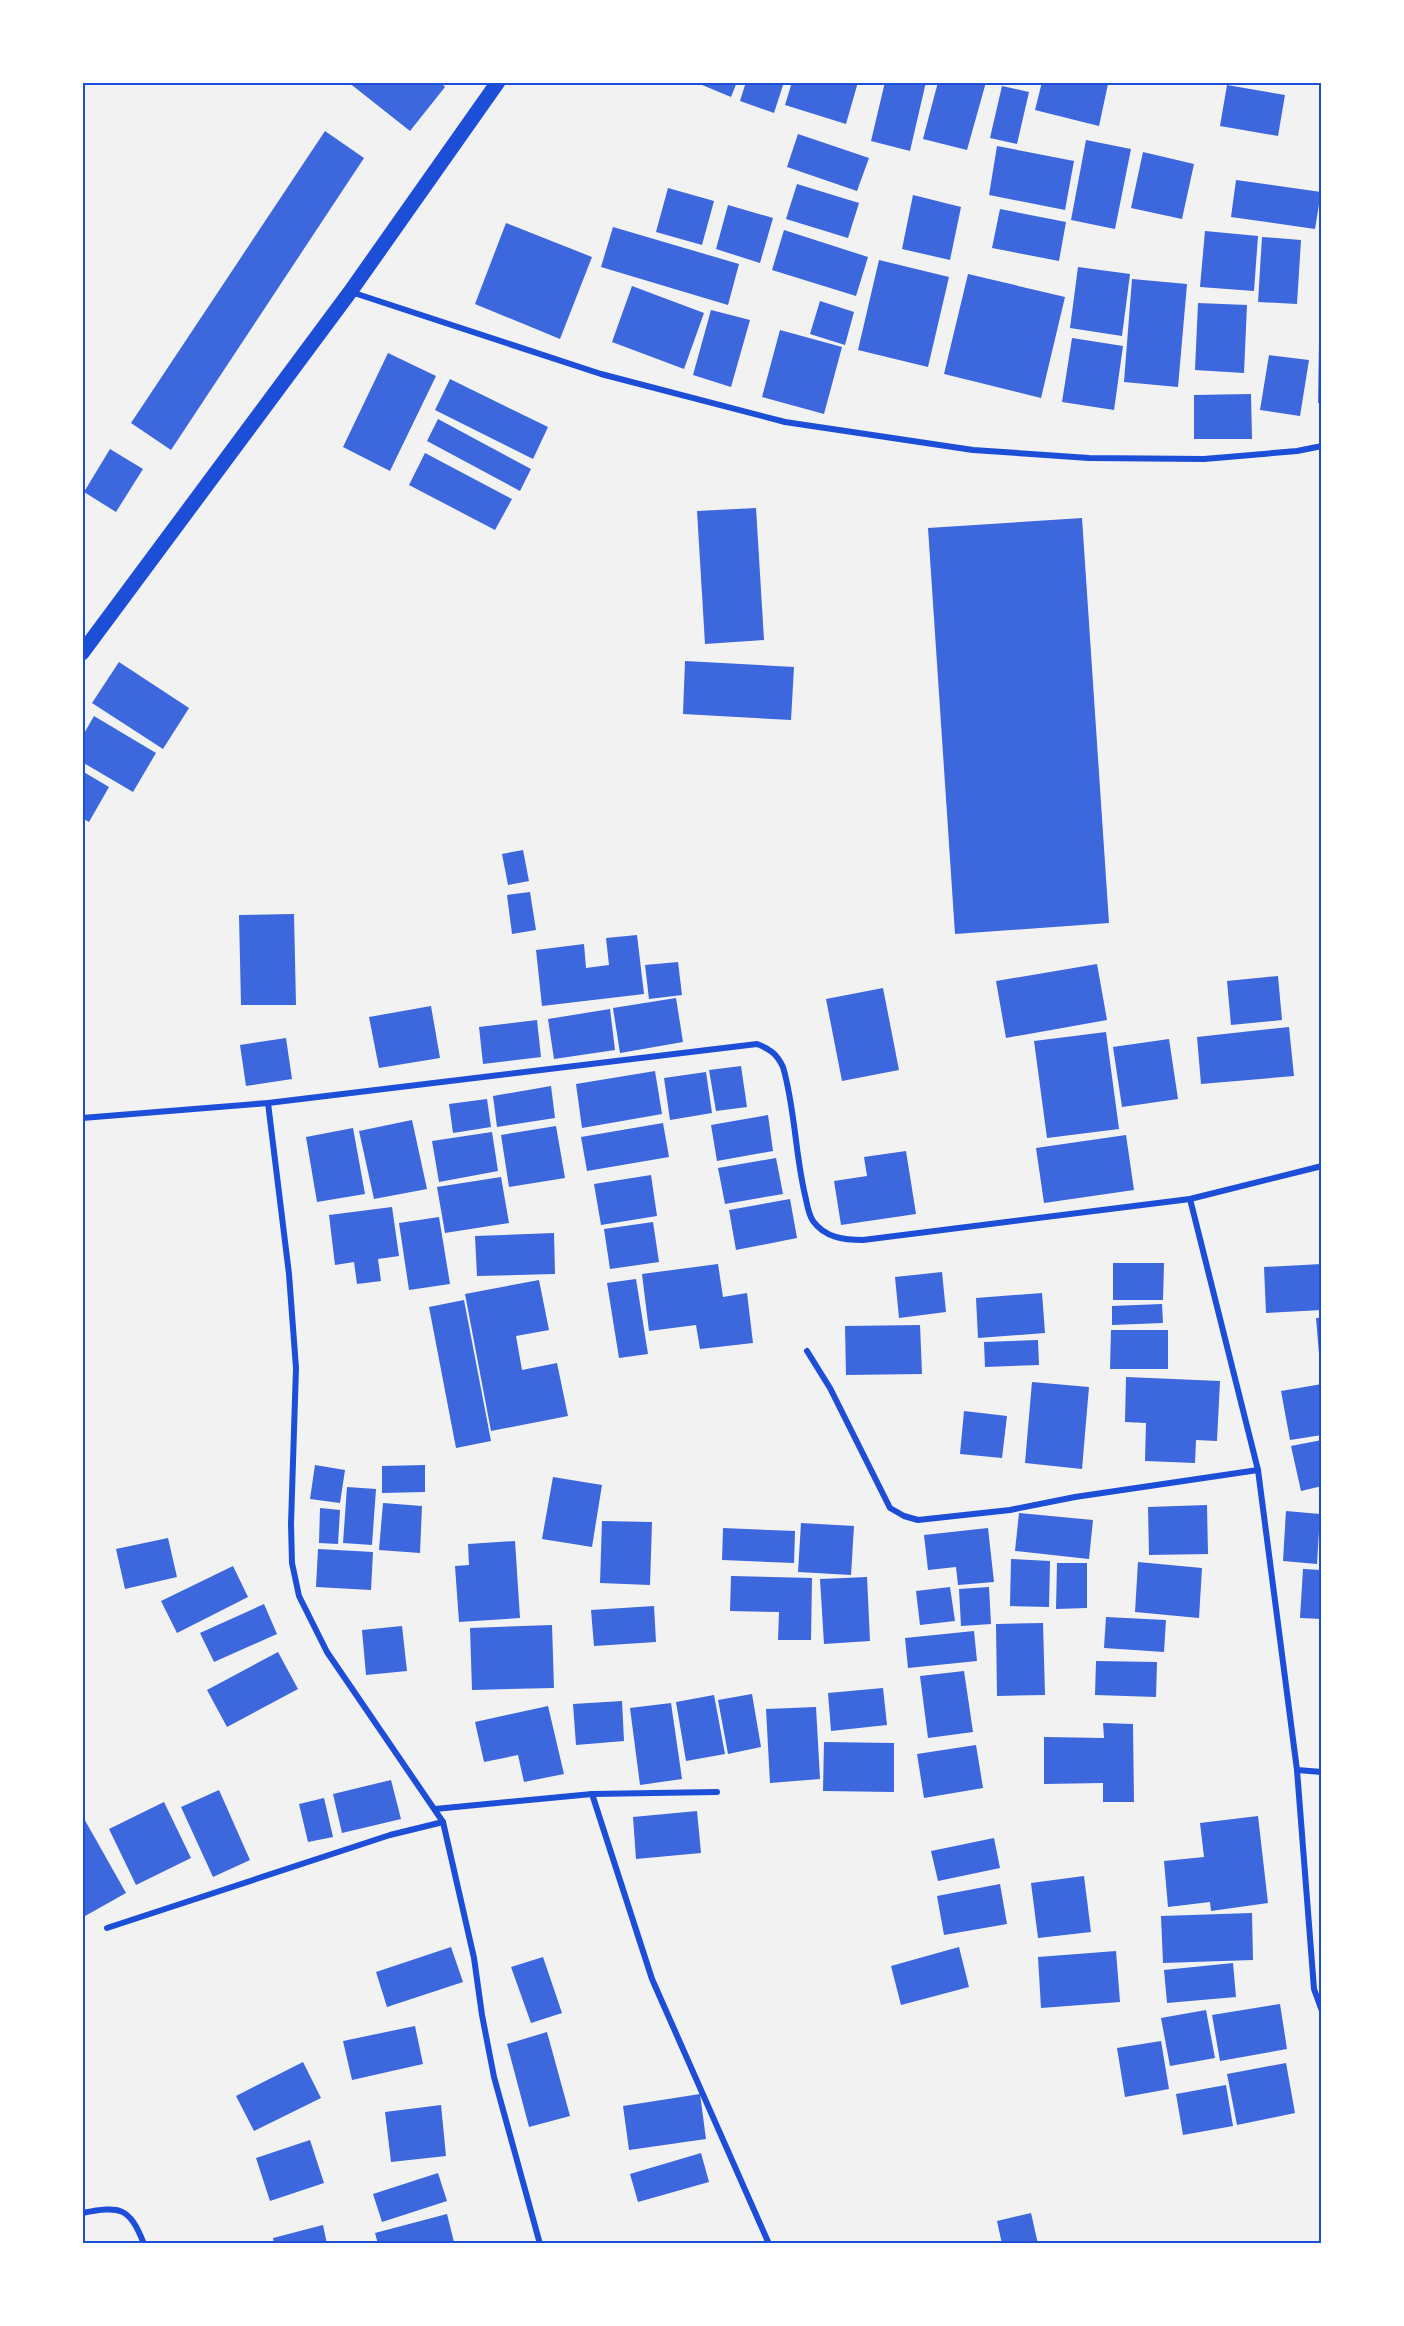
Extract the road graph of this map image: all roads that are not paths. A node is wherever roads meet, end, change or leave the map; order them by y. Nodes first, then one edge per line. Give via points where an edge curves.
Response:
1 (498, 82) edge
2 (350, 292) junction
3 (1322, 446) edge
4 (82, 653) edge
5 (268, 1103) junction
6 (82, 1118) edge
7 (1322, 1166) edge
8 (1190, 1199) junction
9 (807, 1351) dead end
10 (1258, 1470) junction
11 (1297, 1770) junction
12 (1322, 1772) edge
13 (717, 1792) dead end
14 (592, 1794) junction
15 (435, 1809) junction
16 (443, 1822) junction
17 (107, 1928) dead end
18 (1322, 2011) edge
19 (82, 2213) edge
20 (144, 2244) edge
21 (540, 2244) edge
22 (769, 2244) edge

1 - 2 main road
2 - 3 street via 601,374 785,422 973,450 1089,458 1204,459
2 - 4 main road
5 - 6 street
5 - 8 street via 756,1044 774,1052 783,1067 812,1220 836,1238 863,1239
5 - 15 street via 296,1368 291,1524 292,1563 299,1596 327,1652
7 - 8 street
8 - 10 street
9 - 10 street via 830,1388 890,1508 918,1520 1010,1510
10 - 11 street
11 - 12 street
11 - 18 street via 1314,1989
13 - 14 street
14 - 15 street
14 - 22 street via 652,1979
15 - 16 street
16 - 17 street via 390,1835
16 - 21 street via 474,1958 494,2077
19 - 20 street via 111,2208 123,2211 134,2221

